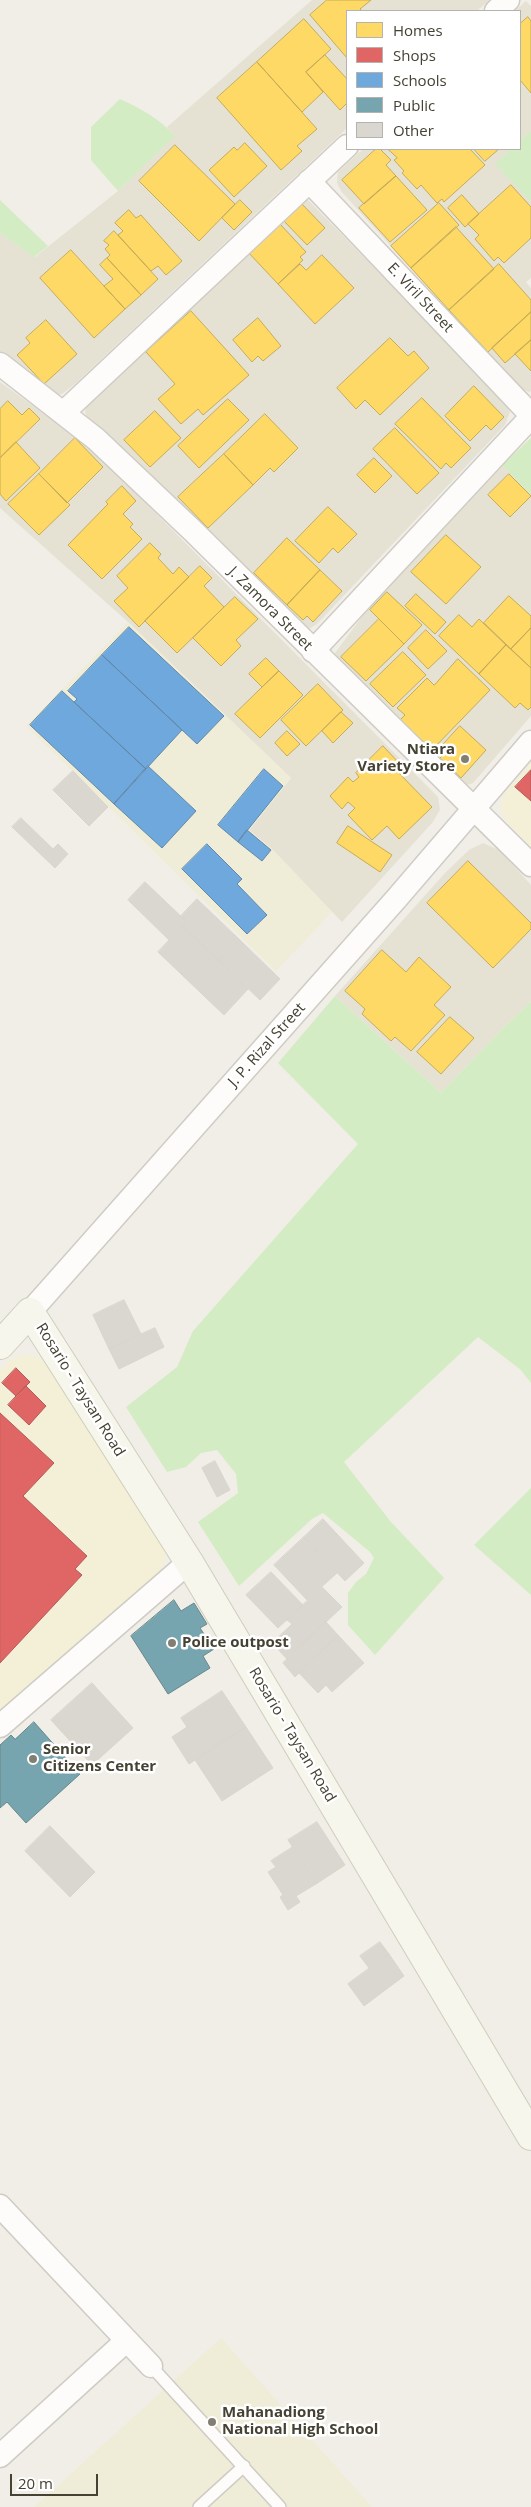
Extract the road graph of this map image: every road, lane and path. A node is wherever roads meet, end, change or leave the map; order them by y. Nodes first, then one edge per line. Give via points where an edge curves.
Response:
1 (508, 0) edge
2 (497, 10) edge
3 (346, 147) edge
4 (309, 180) junction
5 (0, 364) edge
6 (64, 412) junction
7 (531, 416) edge
8 (313, 651) junction
9 (531, 742) edge
10 (474, 808) junction
11 (531, 865) edge
12 (30, 1312) junction
13 (0, 1344) edge
14 (189, 1562) junction
15 (0, 1726) edge
16 (531, 2136) edge
17 (0, 2206) edge
18 (126, 2341) junction
19 (151, 2366) joint
20 (2, 2451) edge
21 (244, 2466) junction
22 (199, 2507) edge
23 (280, 2507) edge

1 - 2 street
3 - 4 street
4 - 6 street
4 - 7 street, E. Viril Street
5 - 6 street, J. Zamora Street
6 - 8 street, J. Zamora Street via 193,531
7 - 8 street
8 - 10 street, J. Zamora Street
9 - 10 street, J. P. Rizal Street
10 - 11 street, J. Zamora Street
10 - 12 street, J. P. Rizal Street
12 - 13 main road, J. P. Rizal Street
12 - 14 main road, Rosario - Taysan Road
14 - 15 street
14 - 16 main road, Rosario - Taysan Road
17 - 18 street
18 - 19 street
18 - 20 street
19 - 21 lane
21 - 22 lane
21 - 23 lane

